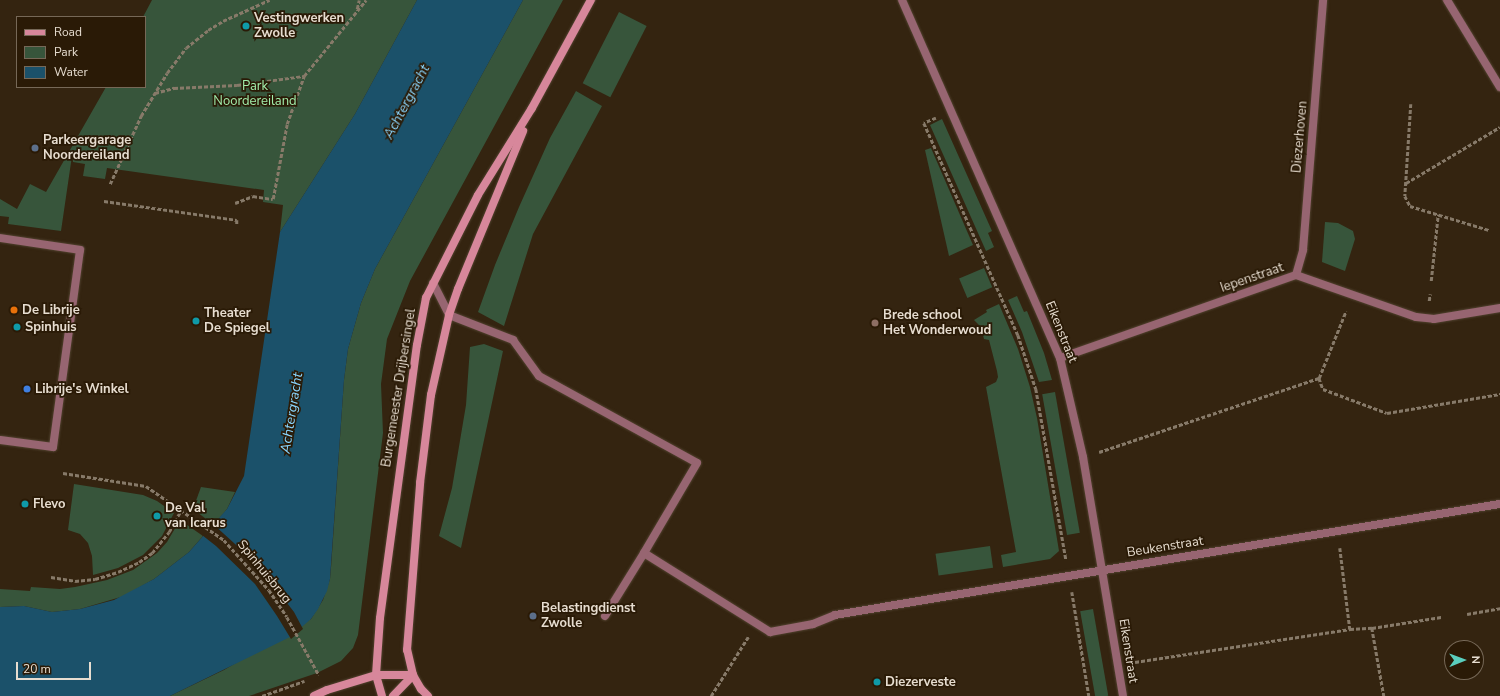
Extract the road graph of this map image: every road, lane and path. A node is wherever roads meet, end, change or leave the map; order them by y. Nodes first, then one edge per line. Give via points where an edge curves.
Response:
1 (269, 0) edge
2 (359, 0) edge
3 (366, 0) edge
4 (591, 0) edge
5 (902, 0) edge
6 (1323, 0) edge
7 (1447, 0) edge
8 (356, 11) junction
9 (304, 76) junction
10 (1500, 87) edge
11 (155, 93) junction
12 (1411, 104) dead end
13 (532, 108) junction
14 (951, 111) junction
15 (1500, 127) edge
16 (110, 184) dead end
17 (1406, 184) junction
18 (104, 201) dead end
19 (236, 203) dead end
20 (1438, 214) junction
21 (237, 225) dead end
22 (1489, 230) dead end
23 (0, 238) edge
24 (1296, 275) junction
25 (1431, 281) dead end
26 (433, 283) junction
27 (1353, 294) junction
28 (1500, 308) edge
29 (449, 315) junction
30 (1060, 358) junction
31 (1319, 378) junction
32 (1500, 394) edge
33 (0, 440) edge
34 (1083, 457) junction
35 (63, 473) dead end
36 (1500, 504) edge
37 (181, 510) junction
38 (1338, 531) junction
39 (644, 553) junction
40 (1102, 570) junction
41 (1069, 576) junction
42 (51, 577) dead end
43 (1500, 608) edge
44 (1467, 614) dead end
45 (605, 616) dead end
46 (1441, 617) dead end
47 (756, 624) junction
48 (1372, 628) junction
49 (1350, 629) junction
50 (1118, 665) junction
51 (376, 675) junction
52 (412, 675) junction
53 (313, 677) dead end
54 (307, 680) dead end
55 (262, 696) edge
56 (314, 696) edge
57 (382, 696) edge
58 (393, 696) edge
59 (428, 696) edge
60 (711, 696) edge
61 (1089, 696) edge
62 (1123, 696) edge
63 (1384, 696) edge

1 - 11 path via 223,21 197,38 178,58
2 - 8 path
3 - 8 path
4 - 13 main road, Burgemeester Drijbersingel
5 - 14 street, Eikenstraat
6 - 24 street, Diezerhoven via 1303,250
7 - 10 street
8 - 9 path
9 - 11 path via 237,85 174,88
9 - 19 path via 287,124 273,199 253,196
11 - 16 path via 141,116
12 - 17 path
13 - 26 main road, Burgemeester Drijbersingel via 478,195
13 - 29 main road, Burgemeester Drijbersingel
14 - 30 street, Eikenstraat
14 - 41 path via 924,123 1027,360 1036,389
15 - 17 path
17 - 20 path via 1405,196 1410,206
18 - 21 path via 237,220
20 - 22 path
20 - 25 path
23 - 33 street via 80,250 53,446
24 - 27 street, Iepenstraat
24 - 30 street, Iepenstraat
26 - 29 street
26 - 51 main road, Burgemeester Drijbersingel via 422,316 417,345 380,611
27 - 28 street, Iepenstraat via 1416,317 1434,319
27 - 31 path
29 - 39 street via 513,340 539,376 697,463
29 - 52 main road, Burgemeester Drijbersingel via 431,395 420,483 407,650
30 - 34 street, Eikenstraat
31 - 32 path via 1323,389 1386,413
31 - 34 path
34 - 40 street, Eikenstraat
35 - 37 path, Spinhuisbrug via 146,486
36 - 38 street, Beukenstraat
37 - 42 path via 169,532 152,553 139,562 95,579
37 - 53 path, Spinhuisbrug via 224,540 269,590 320,675
38 - 40 street, Beukenstraat
38 - 49 path
39 - 45 street
39 - 47 street, Beukenstraat
40 - 41 street, Beukenstraat
40 - 50 street, Eikenstraat
41 - 47 street, Beukenstraat via 835,615 813,624 770,632
41 - 61 path
43 - 44 path
46 - 48 path
47 - 60 path
48 - 49 path
48 - 63 path
49 - 50 path
50 - 62 street, Eikenstraat
51 - 52 main road
51 - 56 main road
51 - 57 main road, Burgemeester Drijbersingel
52 - 58 main road
52 - 59 main road
54 - 55 path

